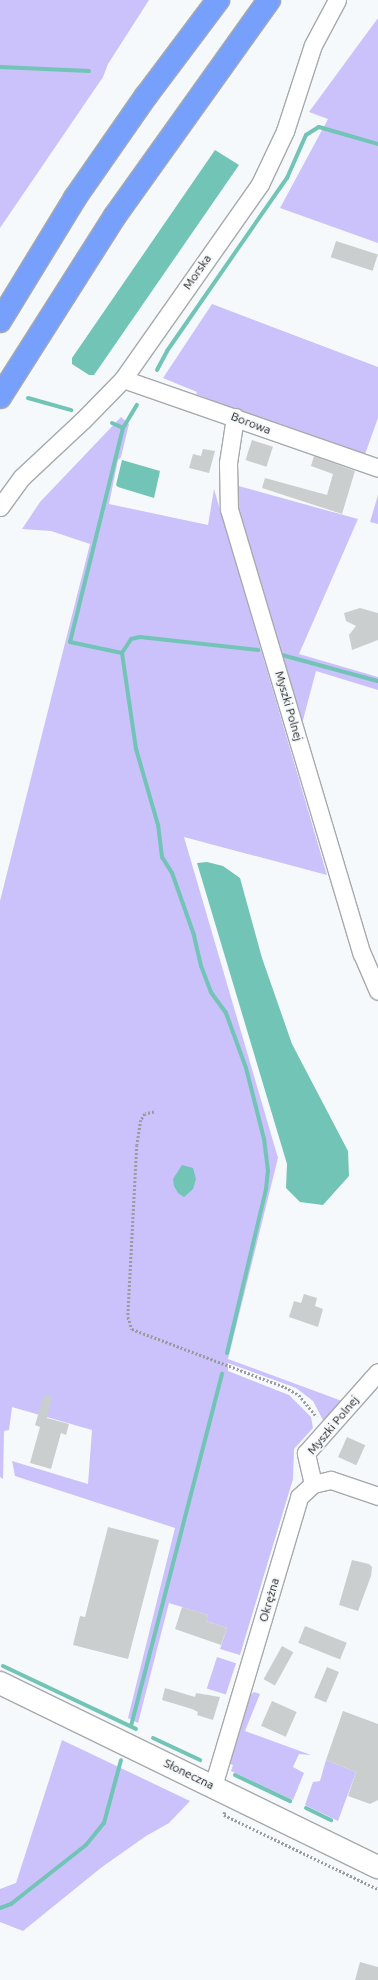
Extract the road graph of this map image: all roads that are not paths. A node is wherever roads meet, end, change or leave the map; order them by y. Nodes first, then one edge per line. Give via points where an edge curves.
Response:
1 (218, 0) edge
2 (269, 0) edge
3 (337, 0) edge
4 (0, 321) edge
5 (123, 379) junction
6 (0, 398) edge
7 (235, 417) junction
8 (378, 468) edge
9 (0, 507) edge
10 (378, 991) edge
11 (378, 1372) edge
12 (313, 1484) junction
13 (378, 1496) edge
14 (0, 1683) edge
15 (213, 1786) junction
16 (378, 1866) edge

1 - 4 highway via 146,96 75,198
2 - 6 highway via 115,216
3 - 5 street, Morska via 313,45 270,167
5 - 7 street, Borowa
5 - 9 street, Morska via 22,477
7 - 8 street, Borowa
7 - 10 street, Myszki Polnej via 228,463 229,509 360,948
11 - 12 street, Myszki Polnej via 306,1453
12 - 13 street via 332,1480
12 - 15 street, Okrężna via 299,1497
14 - 15 main road, Słoneczna
15 - 16 main road, Słoneczna

